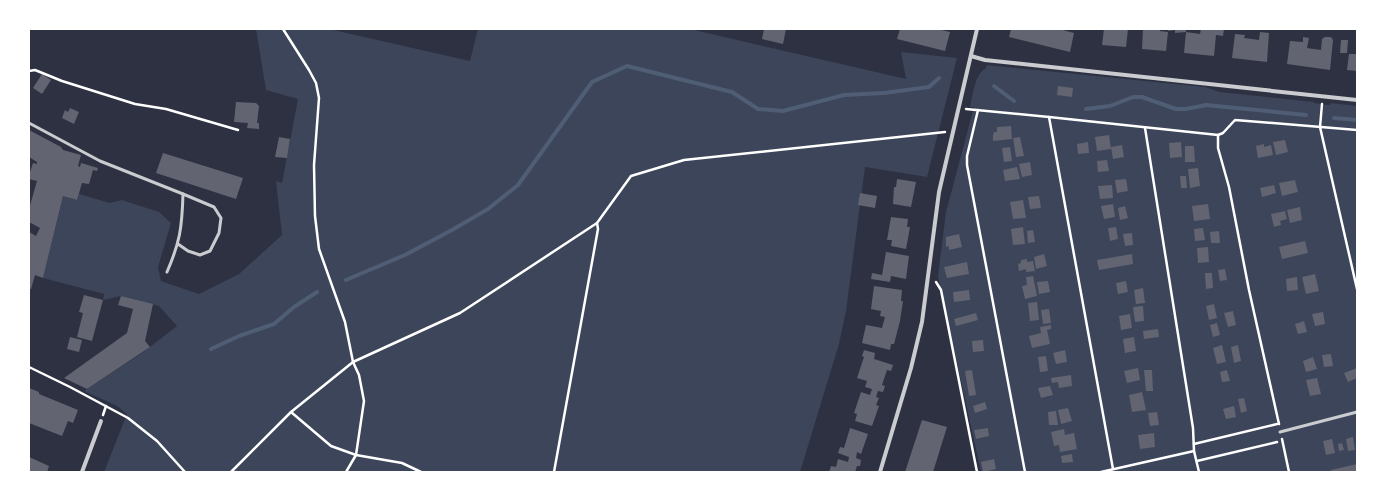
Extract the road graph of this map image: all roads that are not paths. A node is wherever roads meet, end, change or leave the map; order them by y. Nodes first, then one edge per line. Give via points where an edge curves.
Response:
1 (978, 29) edge
2 (971, 56) junction
3 (1357, 100) edge
4 (29, 124) edge
5 (183, 194) junction
6 (178, 244) junction
7 (167, 272) dead end
8 (1357, 412) edge
9 (101, 421) dead end
10 (1280, 432) road end
11 (82, 472) edge
12 (880, 472) edge

1 - 2 street
2 - 3 street
2 - 12 street via 939,192 922,322
4 - 5 lane via 100,161
5 - 6 lane
5 - 6 lane via 214,207 221,218 219,233 210,251 200,255
6 - 7 lane
8 - 10 lane
9 - 11 street

